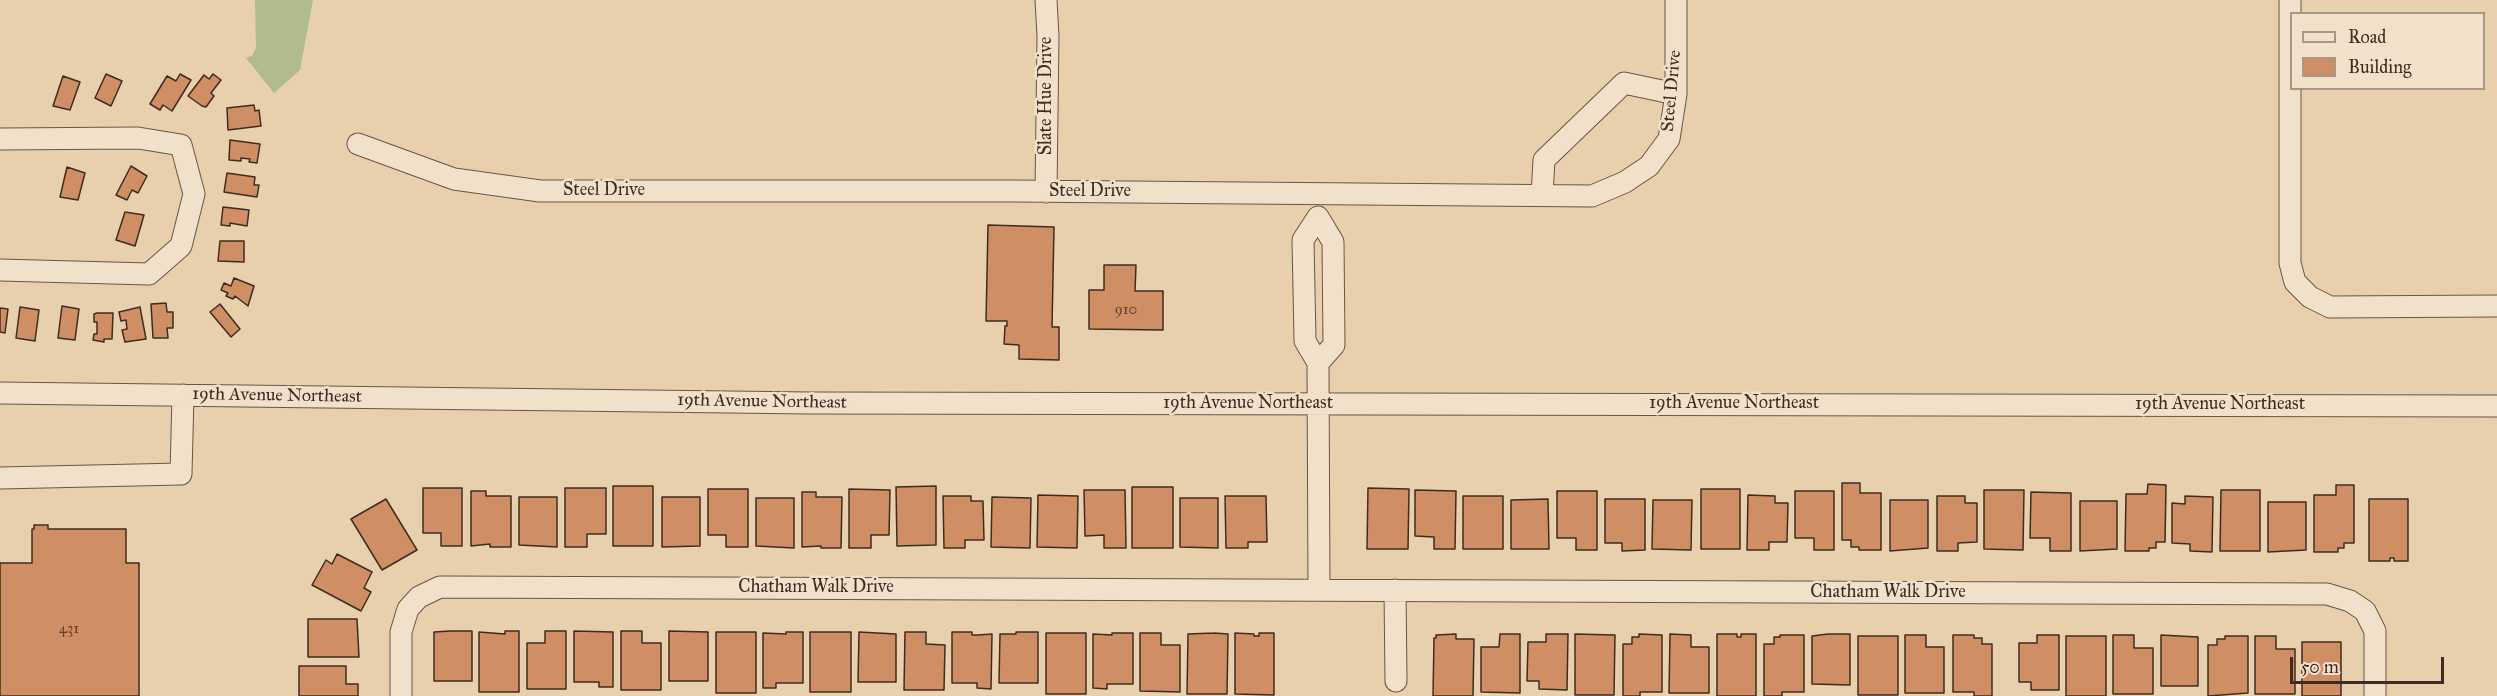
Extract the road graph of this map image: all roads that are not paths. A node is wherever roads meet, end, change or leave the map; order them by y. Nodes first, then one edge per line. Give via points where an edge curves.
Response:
1 (1046, 0) edge
2 (1676, 0) edge
3 (2290, 0) edge
4 (1676, 94) junction
5 (0, 139) edge
6 (358, 144) dead end
7 (1046, 192) junction
8 (1319, 194) junction
9 (1542, 195) junction
10 (1318, 217) junction
11 (0, 270) edge
12 (2497, 306) edge
13 (1318, 363) junction
14 (0, 393) edge
15 (183, 395) junction
16 (1318, 404) junction
17 (2497, 406) edge
18 (0, 478) edge
19 (1319, 590) junction
20 (1395, 590) junction
21 (1396, 681) dead end
22 (401, 696) edge
23 (2375, 696) edge

1 - 7 street, Slate Hue Drive
2 - 4 street, Steel Drive
3 - 12 street via 2290,263 2295,282 2310,297 2330,307
4 - 9 street, Steel Drive via 1669,139 1649,166 1592,196
4 - 9 street via 1624,83 1544,160
5 - 11 street via 138,138 180,145 194,194 181,246 149,274
6 - 7 street, Steel Drive via 454,179 540,191
7 - 8 street, Steel Drive
8 - 9 street, Steel Drive
8 - 10 street
10 - 13 street via 1303,240 1305,341
10 - 13 street via 1333,242 1334,345
13 - 16 street
14 - 15 street, 19th Avenue Northeast
15 - 16 street, 19th Avenue Northeast via 810,403
15 - 18 street via 181,474
16 - 17 street, 19th Avenue Northeast
16 - 19 street
19 - 20 street, Chatham Walk Drive
19 - 22 street, Chatham Walk Drive via 440,587 419,597 408,609 401,632
20 - 21 street
20 - 23 street, Chatham Walk Drive via 2327,594 2350,601 2365,611 2375,631

